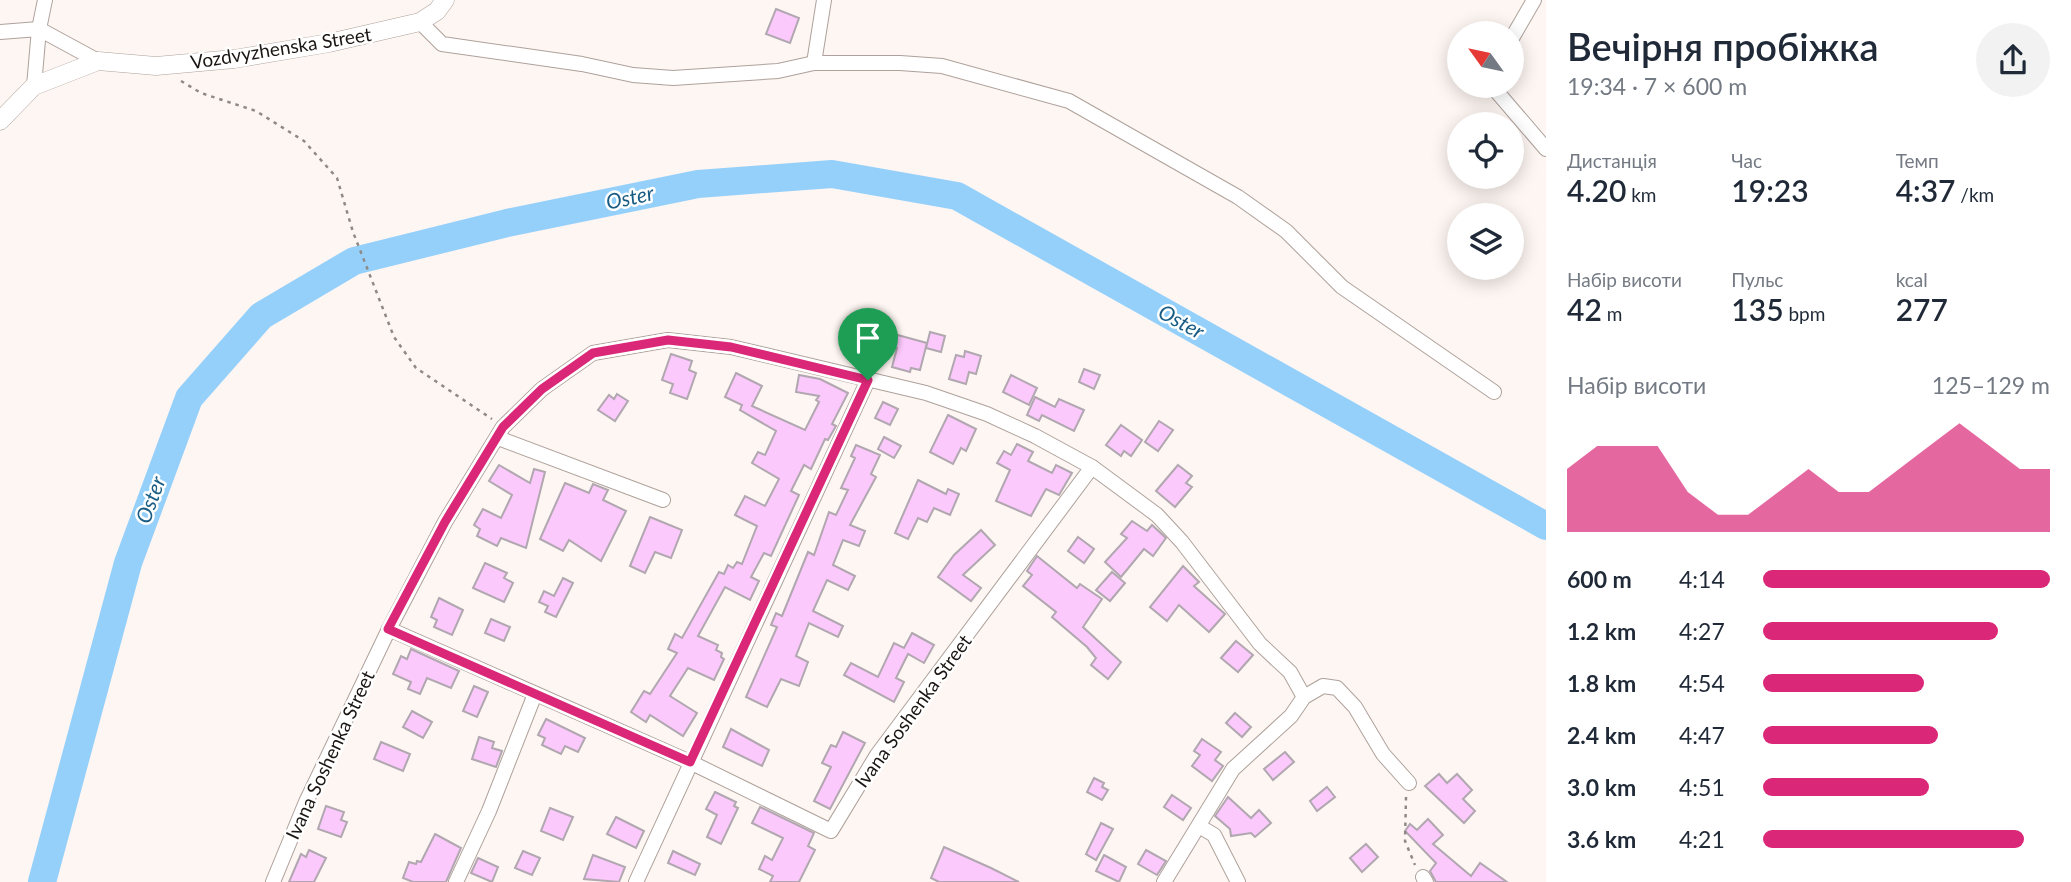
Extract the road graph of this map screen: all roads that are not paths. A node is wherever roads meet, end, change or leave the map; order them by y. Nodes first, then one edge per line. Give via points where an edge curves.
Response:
1 (46, 0) edge
2 (445, 0) edge
3 (824, 0) edge
4 (1534, 0) edge
5 (1522, 21) edge
6 (420, 22) junction
7 (39, 29) junction
8 (0, 32) edge
9 (98, 61) junction
10 (814, 64) junction
11 (34, 86) junction
12 (1502, 98) edge
13 (0, 121) edge
14 (1546, 149) edge
15 (868, 380) junction
16 (1494, 392) dead end
17 (500, 433) junction
18 (1092, 467) junction
19 (663, 500) dead end
20 (388, 629) junction
21 (535, 694) junction
22 (1304, 697) junction
23 (690, 762) junction
24 (1409, 783) road end
25 (1199, 826) junction
26 (274, 882) edge
27 (456, 882) edge
28 (636, 882) edge
29 (1164, 882) edge
30 (1238, 882) edge

1 - 7 street
2 - 6 street, Vozdvyzhenska Street
3 - 10 street
4 - 5 street
6 - 9 street, Vozdvyzhenska Street via 234,59 156,66
6 - 10 street via 442,44 633,75 673,78
7 - 8 street
7 - 9 street
7 - 11 street
9 - 11 street, Vozdvyzhenska Street
10 - 16 street via 942,66 1069,101 1238,197 1286,231 1364,304
11 - 13 street, Vozdvyzhenska Street
12 - 14 street
15 - 17 street, Ivana Soshenka Street via 731,347 668,340 593,353 542,389
15 - 18 street, Ivana Soshenka Street via 987,414
15 - 23 street
17 - 19 street
17 - 20 street, Ivana Soshenka Street via 445,522
18 - 22 street, Ivana Soshenka Street via 1157,515 1182,542 1260,644 1290,672
18 - 23 street, Ivana Soshenka Street via 877,755 831,831
20 - 21 street, Ivana Soshenka Street
20 - 26 street, Ivana Soshenka Street via 306,802
21 - 23 street, Ivana Soshenka Street
21 - 27 street
22 - 24 street via 1323,686 1337,688
22 - 25 street via 1291,716 1233,769
23 - 28 street
25 - 29 street
25 - 30 street via 1214,835

